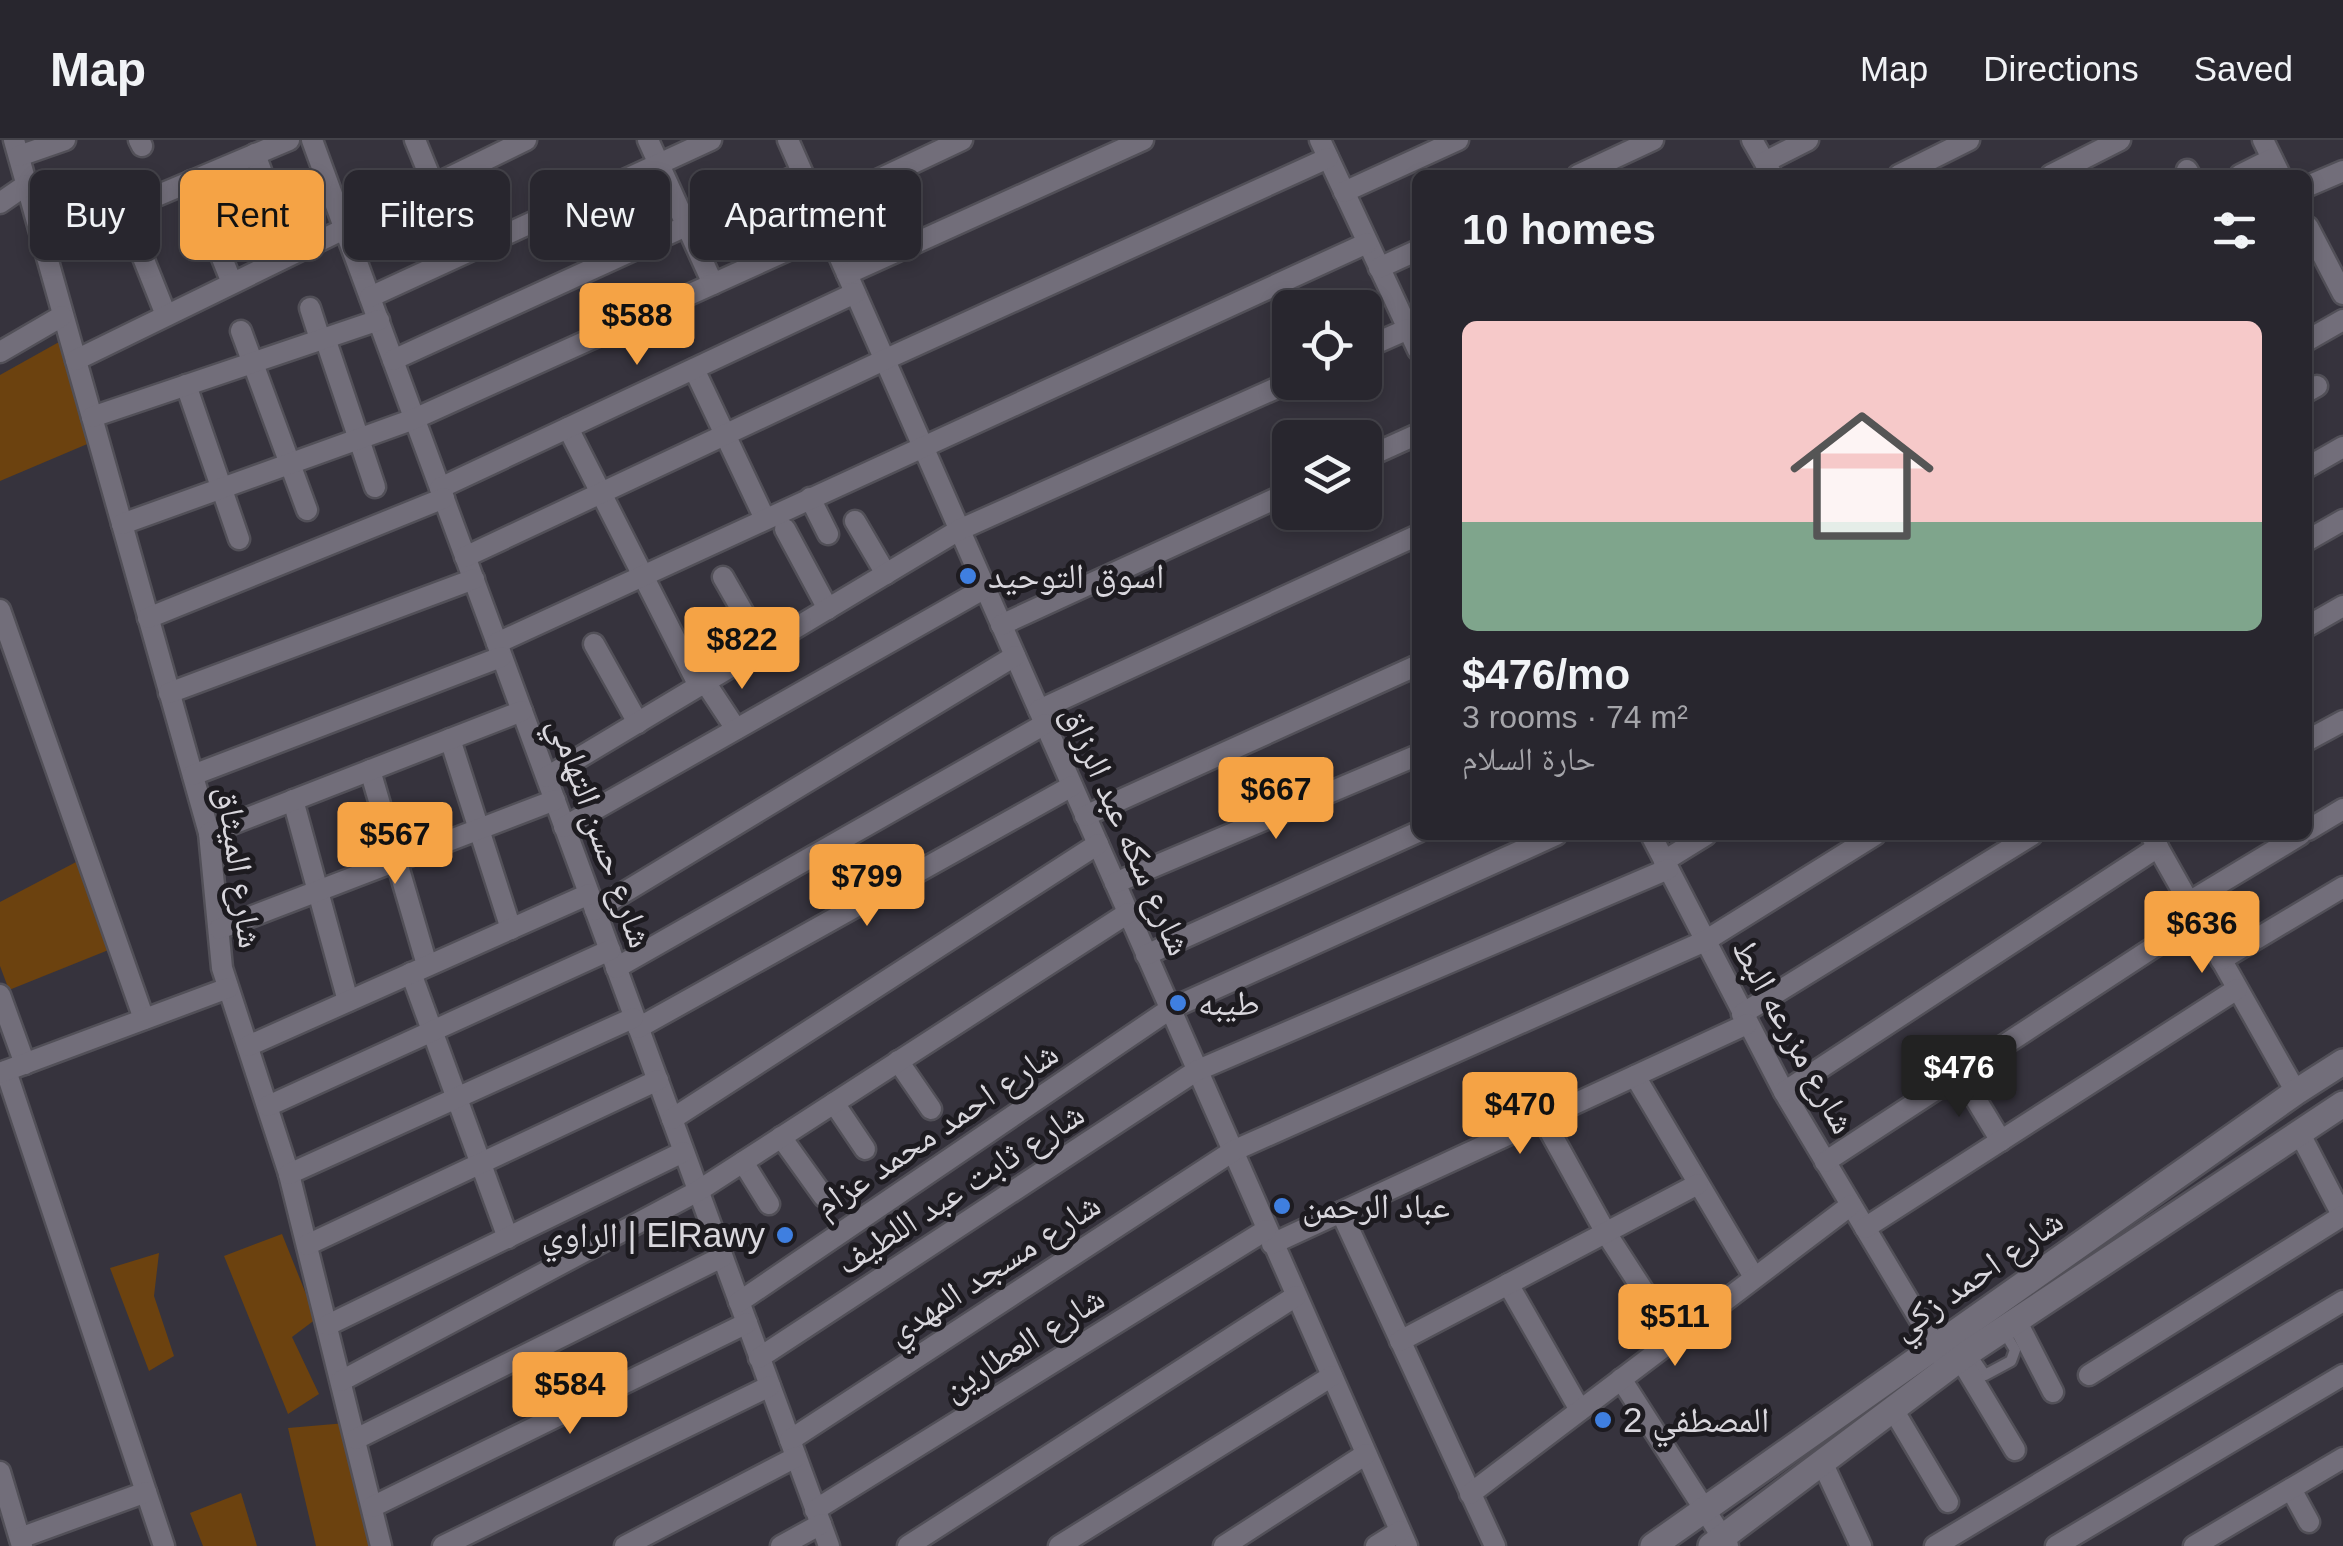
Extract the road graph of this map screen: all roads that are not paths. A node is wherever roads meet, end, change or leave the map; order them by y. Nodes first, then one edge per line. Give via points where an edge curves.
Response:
1 (65, 140) edge
2 (289, 140) edge
3 (312, 140) edge
4 (416, 140) edge
5 (526, 140) edge
6 (648, 140) edge
7 (710, 140) edge
8 (788, 140) edge
9 (962, 140) edge
10 (1144, 140) edge
11 (1458, 140) edge
12 (1653, 140) edge
13 (1752, 140) edge
14 (1808, 140) edge
15 (1969, 140) edge
16 (2120, 140) edge
17 (16, 148) edge
18 (484, 149) edge
19 (1324, 149) edge
20 (255, 154) junction
21 (2272, 158) edge
22 (659, 164) junction
23 (1768, 168) edge
24 (217, 170) edge
25 (261, 170) edge
26 (428, 170) edge
27 (453, 170) edge
28 (801, 170) edge
29 (898, 170) edge
30 (1589, 170) edge
31 (1908, 170) edge
32 (2061, 170) edge
33 (2249, 170) edge
34 (2343, 171) edge
35 (26, 184) junction
36 (2312, 184) edge
37 (1344, 192) junction
38 (30, 197) edge
39 (0, 203) edge
40 (690, 225) edge
41 (344, 226) joint
42 (687, 226) junction
43 (2312, 231) edge
44 (324, 236) edge
45 (1368, 243) junction
46 (1412, 253) edge
47 (2334, 256) edge
48 (48, 260) edge
49 (144, 260) edge
50 (223, 260) edge
51 (275, 260) edge
52 (356, 260) edge
53 (766, 260) edge
54 (840, 260) edge
55 (1379, 268) junction
56 (232, 282) junction
57 (713, 284) junction
58 (851, 284) junction
59 (2343, 294) edge
60 (370, 297) junction
61 (310, 308) dead end
62 (166, 315) junction
63 (62, 316) junction
64 (378, 320) junction
65 (2343, 320) edge
66 (1408, 329) junction
67 (242, 332) dead end
68 (1412, 337) edge
69 (2312, 338) edge
70 (322, 339) junction
71 (1382, 340) edge
72 (0, 352) edge
73 (76, 360) junction
74 (393, 360) junction
75 (884, 360) junction
76 (253, 364) junction
77 (694, 369) junction
78 (186, 385) junction
79 (1272, 390) edge
80 (92, 417) junction
81 (414, 419) junction
82 (568, 428) junction
83 (725, 435) junction
84 (1412, 437) edge
85 (359, 439) junction
86 (922, 446) junction
87 (2343, 447) edge
88 (1382, 450) edge
89 (290, 463) junction
90 (2312, 465) edge
91 (375, 487) dead end
92 (222, 488) junction
93 (442, 493) junction
94 (601, 493) junction
95 (810, 498) junction
96 (1272, 500) edge
97 (307, 510) dead end
98 (765, 519) junction
99 (2343, 520) edge
100 (856, 521) dead end
101 (122, 524) junction
102 (785, 529) dead end
103 (959, 530) junction
104 (828, 534) dead end
105 (1412, 538) edge
106 (2312, 538) edge
107 (239, 539) dead end
108 (465, 557) junction
109 (886, 574) junction
110 (642, 576) junction
111 (723, 577) dead end
112 (474, 579) junction
113 (985, 588) junction
114 (2343, 606) edge
115 (828, 608) junction
116 (0, 610) edge
117 (148, 618) junction
118 (1001, 624) junction
119 (2312, 624) edge
120 (594, 644) dead end
121 (763, 647) junction
122 (499, 650) junction
123 (1015, 656) junction
124 (1412, 668) edge
125 (702, 684) junction
126 (170, 693) junction
127 (522, 711) junction
128 (1042, 717) junction
129 (2343, 721) edge
130 (638, 723) junction
131 (736, 729) junction
132 (2312, 738) edge
133 (450, 739) junction
134 (1412, 758) edge
135 (370, 770) junction
136 (193, 775) junction
137 (547, 777) junction
138 (1072, 786) junction
139 (293, 800) junction
140 (555, 800) junction
141 (2343, 809) edge
142 (1085, 816) junction
143 (564, 827) junction
144 (479, 828) junction
145 (2312, 828) edge
146 (209, 834) junction
147 (1412, 835) edge
148 (1545, 840) edge
149 (1654, 840) edge
150 (1699, 840) edge
151 (1867, 840) edge
152 (2024, 840) edge
153 (2293, 840) edge
154 (2154, 841) edge
155 (1098, 844) junction
156 (396, 860) junction
157 (1666, 865) junction
158 (1115, 883) junction
159 (2343, 887) edge
160 (318, 890) junction
161 (592, 902) junction
162 (2193, 910) junction
163 (1128, 913) junction
164 (219, 929) junction
165 (511, 929) junction
166 (1705, 941) junction
167 (1146, 955) junction
168 (613, 959) junction
169 (2221, 960) junction
170 (419, 969) junction
171 (228, 988) junction
172 (2238, 989) junction
173 (0, 996) edge
174 (348, 1001) junction
175 (1170, 1008) junction
176 (144, 1019) junction
177 (1744, 1019) junction
178 (636, 1023) junction
179 (432, 1032) junction
180 (248, 1046) junction
181 (898, 1062) junction
182 (2343, 1062) edge
183 (10, 1069) edge
184 (1196, 1071) junction
185 (1960, 1074) junction
186 (1635, 1076) junction
187 (658, 1080) junction
188 (1784, 1092) junction
189 (2296, 1092) junction
190 (456, 1098) junction
191 (834, 1103) junction
192 (2343, 1104) edge
193 (268, 1106) junction
194 (931, 1109) dead end
195 (672, 1119) junction
196 (1543, 1119) junction
197 (2300, 1132) junction
198 (782, 1137) junction
199 (2001, 1141) junction
200 (865, 1149) dead end
201 (1233, 1151) junction
202 (683, 1152) junction
203 (743, 1162) junction
204 (1825, 1162) junction
205 (480, 1164) junction
206 (288, 1174) junction
207 (1698, 1184) junction
208 (698, 1191) junction
209 (824, 1197) dead end
210 (769, 1204) dead end
211 (1851, 1204) junction
212 (1342, 1212) junction
213 (2343, 1216) edge
214 (1865, 1228) junction
215 (1606, 1232) junction
216 (1269, 1237) junction
217 (508, 1238) junction
218 (308, 1244) junction
219 (722, 1257) junction
220 (1754, 1277) junction
221 (1508, 1284) junction
222 (1296, 1296) junction
223 (2343, 1300) edge
224 (739, 1302) junction
225 (747, 1323) junction
226 (328, 1325) junction
227 (2009, 1329) junction
228 (1674, 1338) junction
229 (1400, 1341) junction
230 (760, 1358) junction
231 (1958, 1358) junction
232 (2089, 1375) dead end
233 (2343, 1375) edge
234 (1332, 1376) junction
235 (1621, 1378) junction
236 (341, 1381) junction
237 (770, 1386) junction
238 (2053, 1392) dead end
239 (1580, 1410) junction
240 (1894, 1411) junction
241 (356, 1439) junction
242 (793, 1449) junction
243 (2015, 1450) dead end
244 (1366, 1454) junction
245 (2343, 1458) edge
246 (1822, 1462) junction
247 (0, 1472) edge
248 (2290, 1489) junction
249 (146, 1492) junction
250 (1470, 1494) junction
251 (1948, 1502) dead end
252 (372, 1506) junction
253 (1703, 1509) junction
254 (818, 1517) junction
255 (2309, 1522) dead end
256 (1404, 1539) edge
257 (21, 1542) edge
258 (1721, 1544) edge
259 (164, 1546) edge
260 (380, 1546) edge
261 (444, 1546) edge
262 (625, 1546) edge
263 (781, 1546) edge
264 (829, 1546) edge
265 (908, 1546) edge
266 (1059, 1546) edge
267 (1224, 1546) edge
268 (1376, 1546) edge
269 (1495, 1546) edge
270 (1653, 1546) edge
271 (1861, 1546) edge
272 (1936, 1546) edge
273 (2056, 1546) edge
274 (2194, 1546) edge

1 - 17 street
2 - 20 street
3 - 41 street, شارع حسن التهامي
4 - 26 street
5 - 18 street
6 - 22 street
7 - 22 street
8 - 28 street, شارع سكه عبد الرزاق
9 - 29 street
10 - 58 street
11 - 37 street
12 - 30 street
13 - 23 street
14 - 23 street
15 - 31 street
16 - 32 street
17 - 35 street, شارع الميثاق
18 - 27 street
19 - 37 street
19 - 75 street
20 - 24 street
20 - 25 street
21 - 33 street
22 - 42 street
22 - 60 street
34 - 36 street
35 - 38 street, شارع الميثاق
35 - 39 street
37 - 45 street
40 - 42 street
41 - 44 street
42 - 57 street
42 - 74 street
43 - 47 street
45 - 55 street
45 - 86 street
46 - 55 street
47 - 59 street
48 - 63 street, شارع الميثاق
49 - 62 street
50 - 56 street
51 - 56 street
52 - 60 street, شارع حسن التهامي
53 - 57 street
54 - 58 street, شارع سكه عبد الرزاق
55 - 66 street
56 - 62 street
57 - 81 street
58 - 75 street, شارع سكه عبد الرزاق
58 - 77 street
60 - 64 street, شارع حسن التهامي
61 - 70 street
62 - 73 street
63 - 72 street
63 - 73 street, شارع الميثاق
64 - 70 street
64 - 74 street, شارع حسن التهامي
65 - 69 street
66 - 68 street
66 - 71 street
67 - 76 street
70 - 76 street
70 - 85 street
73 - 80 street, شارع الميثاق
74 - 81 street, شارع حسن التهامي
75 - 83 street
75 - 86 street, شارع سكه عبد الرزاق
76 - 78 street
76 - 89 street
77 - 82 street
77 - 83 street
78 - 80 street
78 - 92 street
79 - 103 street
80 - 101 street, شارع الميثاق
81 - 85 street
81 - 93 street, شارع حسن التهامي
82 - 93 street
82 - 94 street
83 - 94 street
83 - 98 street
84 - 88 street
85 - 89 street
85 - 91 street
86 - 95 street
86 - 103 street, شارع سكه عبد الرزاق
87 - 90 street
89 - 92 street
89 - 97 street
92 - 101 street
92 - 107 street
93 - 108 street, شارع حسن التهامي
93 - 117 street
94 - 108 street
94 - 110 street
95 - 98 street
95 - 104 street
96 - 118 street
98 - 110 street
99 - 106 street
100 - 109 street
101 - 117 street, شارع الميثاق
102 - 115 street
103 - 109 street
103 - 113 street, شارع سكه عبد الرزاق
105 - 128 street
108 - 112 street, شارع حسن التهامي
109 - 115 street
110 - 122 street
110 - 125 street
111 - 121 street
112 - 122 street, شارع حسن التهامي
112 - 126 street
113 - 118 street, شارع سكه عبد الرزاق
113 - 131 street
114 - 119 street
115 - 121 street
116 - 176 street
117 - 126 street, شارع الميثاق
118 - 123 street, شارع سكه عبد الرزاق
120 - 130 street
121 - 125 street
122 - 127 street, شارع حسن التهامي
122 - 136 street
123 - 128 street, شارع سكه عبد الرزاق
123 - 161 street
124 - 142 street
125 - 130 street
125 - 131 street
126 - 136 street, شارع الميثاق
127 - 133 street
127 - 137 street, شارع حسن التهامي
128 - 138 street, شارع سكه عبد الرزاق
128 - 168 street
129 - 132 street
130 - 137 street
131 - 143 street
133 - 135 street
133 - 144 street
134 - 158 street
135 - 139 street
135 - 156 street
136 - 146 street, شارع الميثاق
137 - 140 street, شارع حسن التهامي
138 - 142 street, شارع سكه عبد الرزاق
138 - 178 street
139 - 146 street
139 - 160 street
140 - 143 street, شارع حسن التهامي
140 - 144 street
141 - 145 street
142 - 155 street, شارع سكه عبد الرزاق
143 - 161 street, شارع حسن التهامي
144 - 156 street
144 - 165 street
146 - 164 street, شارع الميثاق
147 - 167 street
148 - 175 street, شارع احمد محمد عزام
149 - 157 street, شارع مزرعه البط
150 - 157 street, شارع ثابت عبد اللطيف
151 - 166 street, شارع مسجد المهدي
152 - 177 street, شارع العطارين
153 - 162 street
154 - 162 street
154 - 188 street
155 - 158 street, شارع سكه عبد الرزاق
155 - 195 street
156 - 160 street
156 - 170 street
157 - 166 street, شارع مزرعه البط
157 - 184 street, شارع ثابت عبد اللطيف
158 - 163 street, شارع سكه عبد الرزاق
159 - 169 street
160 - 164 street
160 - 174 street
161 - 165 street
161 - 168 street, شارع حسن التهامي
162 - 169 street
162 - 185 street
163 - 167 street, شارع سكه عبد الرزاق
163 - 181 street
164 - 171 street, شارع الميثاق
165 - 170 street
166 - 177 street, شارع مزرعه البط
166 - 201 street, شارع مسجد المهدي
167 - 175 street, شارع سكه عبد الرزاق
168 - 178 street, شارع حسن التهامي
168 - 179 street
169 - 172 street
170 - 174 street
170 - 179 street
171 - 176 street
171 - 180 street, شارع الميثاق
172 - 189 street
172 - 199 street
173 - 183 street
174 - 180 street
175 - 184 street, شارع سكه عبد الرزاق
175 - 224 street, شارع احمد محمد عزام
176 - 183 street
177 - 186 street, شارع العطارين
177 - 188 street, شارع مزرعه البط
178 - 187 street, شارع حسن التهامي
178 - 190 street
179 - 190 street
179 - 193 street
180 - 193 street, شارع الميثاق
181 - 191 street
181 - 194 street
182 - 189 street, شارع احمد زكي
183 - 249 street
184 - 201 street, شارع سكه عبد الرزاق
184 - 230 street, شارع ثابت عبد اللطيف
185 - 199 street
185 - 204 street
186 - 196 street, شارع العطارين
186 - 207 street
187 - 195 street, شارع حسن التهامي
187 - 205 street
188 - 204 street, شارع مزرعه البط
189 - 231 street, شارع احمد زكي
190 - 205 street
190 - 206 street
191 - 198 street
191 - 200 street
192 - 197 street, شارع احمد زكي
193 - 206 street, شارع الميثاق
195 - 202 street, شارع حسن التهامي
196 - 212 street, شارع العطارين
196 - 215 street
197 - 213 street
197 - 227 street, شارع احمد زكي
198 - 203 street
198 - 209 street
199 - 214 street
201 - 216 street, شارع سكه عبد الرزاق
201 - 242 street, شارع مسجد المهدي
202 - 208 street, شارع حسن التهامي
202 - 217 street
203 - 208 street
203 - 210 street
204 - 211 street, شارع مزرعه البط
205 - 217 street
205 - 218 street
206 - 218 street, شارع الميثاق
207 - 215 street
207 - 220 street
208 - 219 street, شارع حسن التهامي
208 - 236 street
211 - 214 street, شارع مزرعه البط
211 - 220 street
212 - 216 street, شارع العطارين
212 - 229 street
213 - 232 street
214 - 231 street, شارع مزرعه البط
215 - 221 street
215 - 228 street
216 - 222 street, شارع سكه عبد الرزاق
216 - 254 street, شارع العطارين
217 - 226 street
218 - 226 street, شارع الميثاق
219 - 224 street, شارع حسن التهامي
219 - 241 street
220 - 228 street
221 - 229 street
221 - 239 street
222 - 234 street, شارع سكه عبد الرزاق
222 - 265 street
223 - 272 street
224 - 225 street, شارع حسن التهامي
225 - 230 street, شارع حسن التهامي
225 - 252 street
226 - 236 street, شارع الميثاق
227 - 231 street, شارع احمد زكي
227 - 238 street
228 - 235 street
229 - 250 street
230 - 237 street, شارع حسن التهامي
231 - 240 street, شارع احمد زكي
231 - 243 street, شارع مزرعه البط
231 - 253 street, شارع احمد زكي
233 - 273 street
234 - 244 street, شارع سكه عبد الرزاق
234 - 266 street
235 - 239 street
235 - 253 street
236 - 241 street, شارع الميثاق
237 - 242 street, شارع حسن التهامي
237 - 261 street
239 - 250 street
240 - 246 street, شارع احمد زكي
240 - 251 street
241 - 252 street, شارع الميثاق
242 - 254 street, شارع حسن التهامي
242 - 262 street, شارع مسجد المهدي
244 - 256 street, شارع سكه عبد الرزاق
244 - 267 street
245 - 248 street
246 - 258 street, شارع احمد زكي
246 - 271 street
247 - 257 street
248 - 255 street
248 - 274 street
249 - 257 street
249 - 259 street
250 - 269 street
252 - 260 street, شارع الميثاق
253 - 258 street
253 - 270 street, شارع احمد زكي
254 - 263 street, شارع العطارين
254 - 264 street, شارع حسن التهامي
256 - 268 street

